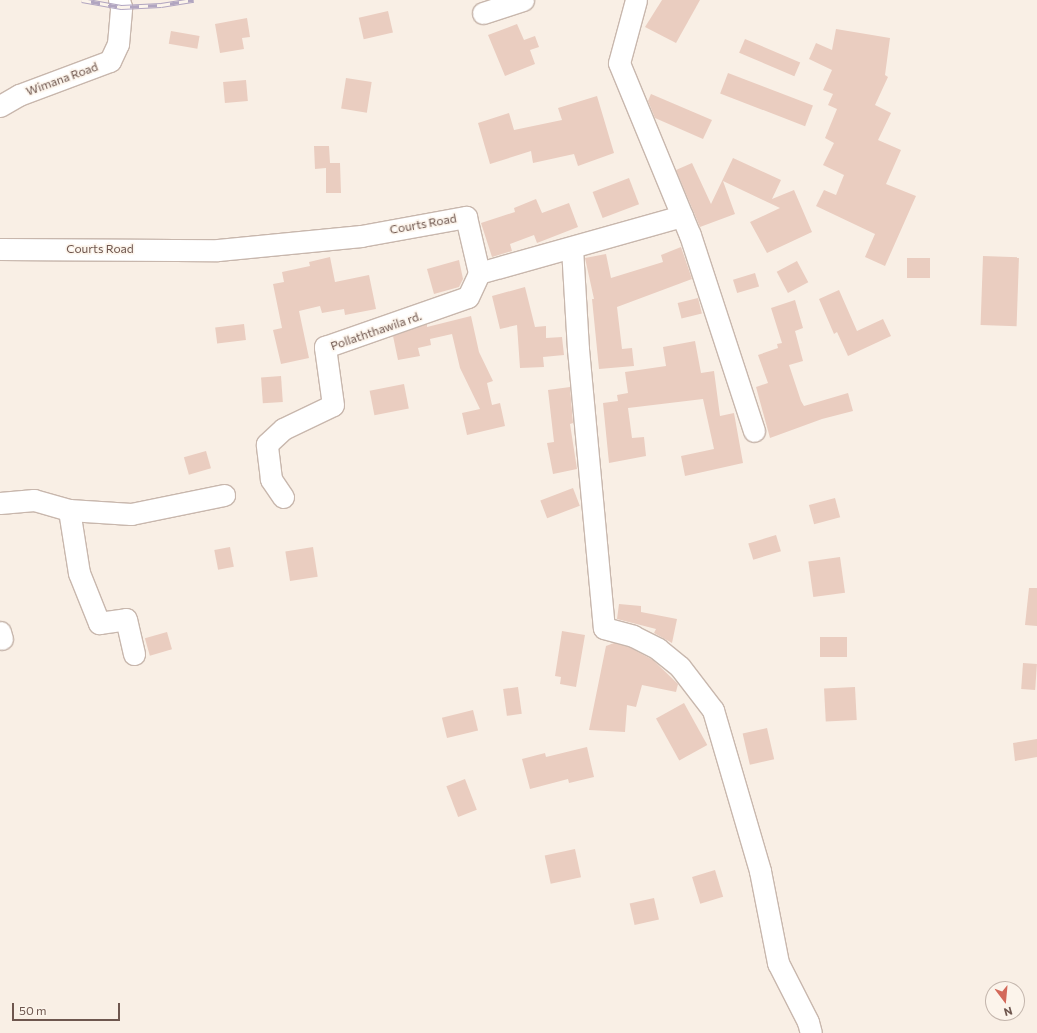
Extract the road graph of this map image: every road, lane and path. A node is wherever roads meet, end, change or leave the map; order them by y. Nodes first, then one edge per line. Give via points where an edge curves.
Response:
1 (119, 0) edge
2 (523, 0) edge
3 (636, 0) edge
4 (483, 13) dead end
5 (0, 106) edge
6 (682, 216) junction
7 (572, 248) junction
8 (0, 249) edge
9 (479, 273) junction
10 (754, 431) dead end
11 (224, 495) dead end
12 (283, 497) dead end
13 (0, 503) edge
14 (69, 510) junction
15 (134, 654) dead end
16 (811, 1033) edge

1 - 5 street, Wimana Road via 121,7 118,44 110,61 19,95
2 - 4 street
3 - 6 street via 619,64
6 - 7 street
6 - 10 street
7 - 9 street
7 - 16 street via 578,349 604,628 633,636 658,649 680,667 713,710 760,871 778,963
8 - 9 street, Courts Road via 218,250 361,236 466,217
9 - 12 street, Pollaththawila rd. via 468,297 325,347 333,405 283,429 267,444 271,479
11 - 14 street via 130,514
13 - 14 street via 34,500
14 - 15 street via 79,573 99,623 126,619

